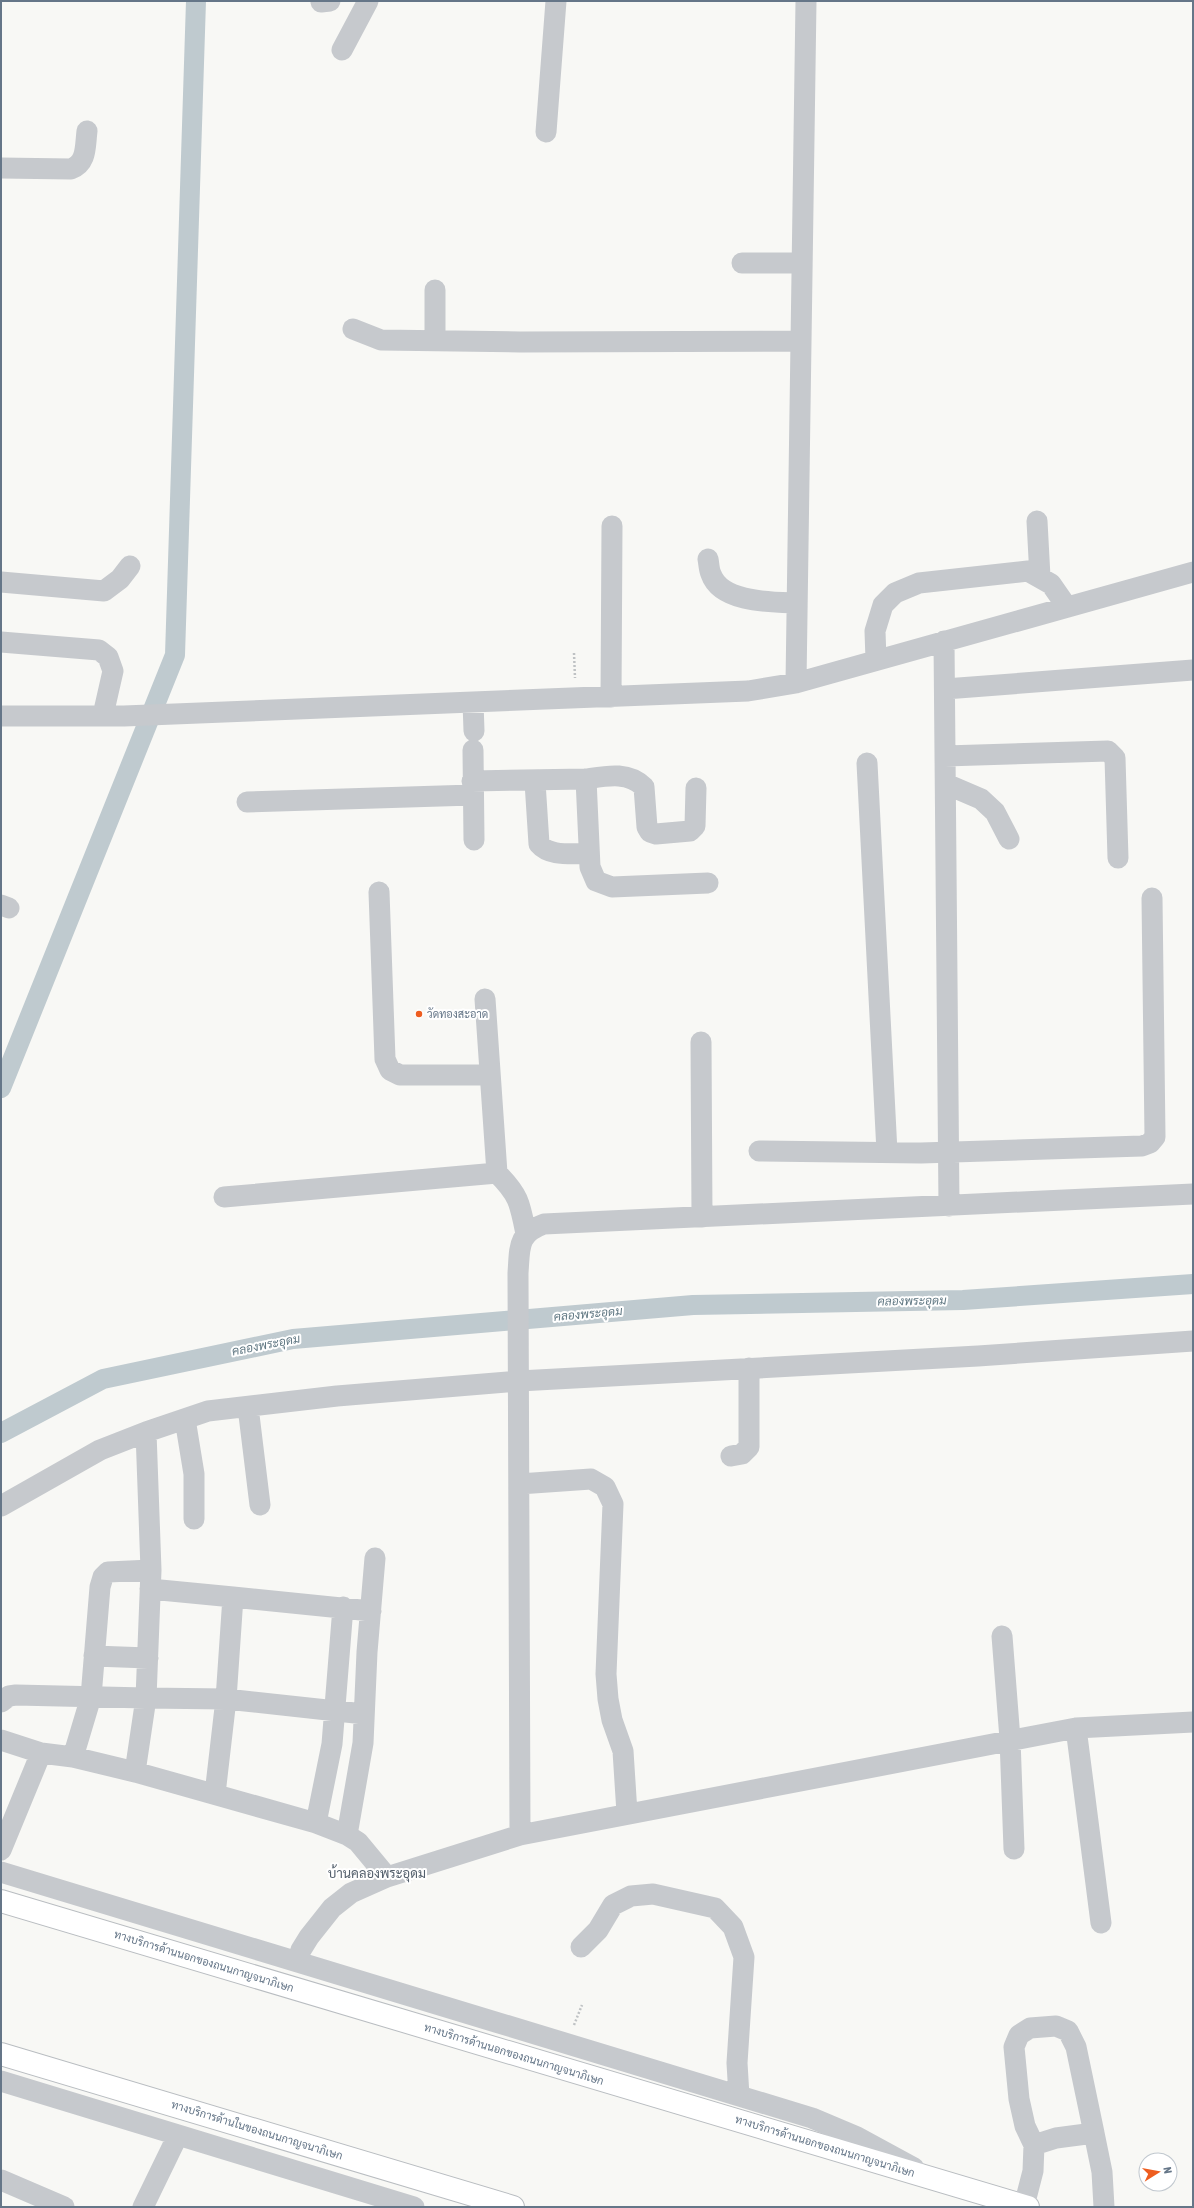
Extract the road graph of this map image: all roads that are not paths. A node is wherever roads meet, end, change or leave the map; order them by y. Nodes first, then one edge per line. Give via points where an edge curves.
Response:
1 (368, 1) edge
2 (556, 1) edge
3 (806, 1) edge
4 (342, 50) dead end
5 (87, 131) dead end
6 (546, 132) dead end
7 (1, 168) edge
8 (742, 263) dead end
9 (801, 263) junction
10 (435, 290) dead end
11 (353, 329) dead end
12 (435, 341) junction
13 (800, 342) junction
14 (1037, 520) dead end
15 (612, 526) dead end
16 (708, 559) dead end
17 (130, 566) dead end
18 (1193, 572) edge
19 (1040, 577) junction
20 (1, 582) edge
21 (797, 603) junction
22 (1067, 607) junction
23 (944, 641) junction
24 (1, 642) edge
25 (876, 660) junction
26 (1193, 670) edge
27 (796, 682) junction
28 (945, 689) junction
29 (611, 697) junction
30 (473, 702) junction
31 (103, 715) junction
32 (1, 716) edge
33 (945, 756) junction
34 (867, 763) dead end
35 (586, 779) junction
36 (535, 782) junction
37 (946, 784) junction
38 (473, 788) junction
39 (696, 788) dead end
40 (247, 802) dead end
41 (474, 840) dead end
42 (1009, 840) dead end
43 (589, 854) junction
44 (1118, 858) dead end
45 (708, 883) dead end
46 (379, 892) dead end
47 (1152, 898) dead end
48 (485, 998) dead end
49 (701, 1042) dead end
50 (490, 1075) junction
51 (759, 1151) dead end
52 (948, 1151) junction
53 (887, 1152) junction
54 (497, 1173) junction
55 (1193, 1194) edge
56 (224, 1197) dead end
57 (949, 1206) junction
58 (702, 1217) junction
59 (526, 1234) junction
60 (1193, 1341) edge
61 (749, 1368) junction
62 (519, 1381) junction
63 (248, 1407) junction
64 (185, 1419) junction
65 (146, 1432) junction
66 (731, 1456) dead end
67 (519, 1484) junction
68 (260, 1504) dead end
69 (1, 1506) edge
70 (194, 1519) dead end
71 (375, 1558) dead end
72 (150, 1580) junction
73 (233, 1597) junction
74 (343, 1607) junction
75 (371, 1611) junction
76 (1002, 1636) dead end
77 (94, 1656) junction
78 (148, 1658) junction
79 (91, 1697) junction
80 (146, 1698) junction
81 (226, 1699) junction
82 (1, 1702) edge
83 (335, 1711) junction
84 (364, 1714) junction
85 (1193, 1722) edge
86 (1076, 1728) junction
87 (1010, 1739) junction
88 (1, 1740) edge
89 (41, 1753) junction
90 (73, 1757) junction
91 (135, 1772) junction
92 (215, 1794) junction
93 (627, 1813) junction
94 (7, 1819) edge
95 (316, 1823) junction
96 (347, 1835) junction
97 (520, 1835) junction
98 (1014, 1849) dead end
99 (1, 1850) edge
100 (1, 1872) edge
101 (388, 1877) junction
102 (1, 1901) edge
103 (1101, 1923) dead end
104 (581, 1947) dead end
105 (298, 1961) junction
106 (1, 2054) edge
107 (1, 2081) edge
108 (738, 2096) junction
109 (1094, 2133) junction
110 (178, 2135) junction
111 (1034, 2145) junction
112 (932, 2178) junction
113 (1, 2180) edge
114 (1026, 2206) edge
115 (64, 2207) edge
116 (142, 2207) edge
117 (414, 2207) edge
118 (512, 2207) edge
119 (1104, 2207) edge

1 - 4 street
2 - 6 street
3 - 9 street
5 - 7 street via 84,159 79,166 71,169
8 - 9 street
9 - 13 street
10 - 12 street
11 - 12 street via 381,340
12 - 13 street
13 - 21 street
14 - 19 street
15 - 29 street
16 - 21 street via 711,575 731,594 760,602
17 - 20 street via 120,579 104,591
18 - 22 street
19 - 22 street via 1051,584
19 - 25 street via 1028,571 919,583 895,593 883,606 875,631
21 - 27 street
22 - 23 street
23 - 25 street
23 - 28 street
24 - 31 street via 99,650 108,657 113,671
25 - 27 street
26 - 28 street
27 - 29 street via 748,691
28 - 33 street
29 - 30 street
30 - 31 street
30 - 38 street
31 - 32 street
33 - 37 street
33 - 44 street via 1108,751 1115,758
34 - 53 street
35 - 36 street
35 - 39 street via 620,776 636,779 644,787 647,827 650,832 656,834 690,831 696,816
35 - 43 street
36 - 38 street
36 - 43 street via 539,844 544,850 552,853
37 - 42 street via 981,799 994,812
37 - 52 street
38 - 40 street
38 - 41 street
43 - 45 street via 590,867 596,881 612,887
46 - 50 street via 385,1059 390,1070 400,1075
47 - 52 street via 1155,1137 1150,1144
48 - 50 street
49 - 58 street
50 - 54 street
51 - 53 street
52 - 53 street
52 - 57 street
54 - 56 street
54 - 59 street via 516,1195
55 - 57 street
57 - 58 street
58 - 59 street via 544,1224
59 - 62 street via 520,1244 518,1273
60 - 61 street
61 - 62 street
61 - 66 street via 749,1447 742,1454
62 - 63 street via 337,1396
62 - 67 street
63 - 64 street via 208,1411
63 - 68 street
64 - 65 street
64 - 70 street via 194,1474
65 - 69 street via 100,1450
65 - 72 street
67 - 93 street via 591,1479 605,1487 613,1504 606,1674 612,1720 623,1751
67 - 97 street
71 - 75 street
72 - 73 street
72 - 77 street via 108,1572 103,1578
72 - 78 street
73 - 74 street
73 - 81 street
74 - 75 street
74 - 83 street
75 - 84 street
76 - 87 street
77 - 78 street
77 - 79 street
78 - 80 street
79 - 80 street
79 - 82 street via 9,1696
79 - 90 street
80 - 81 street
80 - 91 street
81 - 83 street
81 - 92 street
83 - 84 street
83 - 95 street via 332,1744
84 - 96 street via 363,1744
85 - 86 street
86 - 87 street
86 - 103 street
87 - 93 street
87 - 98 street
88 - 89 street
89 - 90 street
89 - 94 street
90 - 91 street
91 - 92 street
92 - 95 street
93 - 97 street
94 - 99 street
95 - 96 street
96 - 101 street via 358,1842
97 - 101 street
100 - 105 street
101 - 105 street via 351,1893 332,1908 309,1937
102 - 112 main road, ทางบริการด้านนอกของถนนกาญจนาภิเษก
104 - 108 street via 598,1930 612,1905 631,1896 654,1894 715,1908 733,1927 744,1958 737,2063
105 - 108 street
106 - 118 main road, ทางบริการด้านในของถนนกาญจนาภิเษก
107 - 110 street
108 - 112 street via 835,2127
109 - 111 street via 1056,2138
109 - 111 street via 1076,2047 1068,2031 1056,2026 1030,2028 1020,2035 1014,2047 1019,2099 1025,2126
109 - 119 street via 1102,2172
110 - 116 street
110 - 117 street
111 - 114 street via 1033,2171
112 - 114 main road, ทางบริการด้านนอกของถนนกาญจนาภิเษก
113 - 115 street

